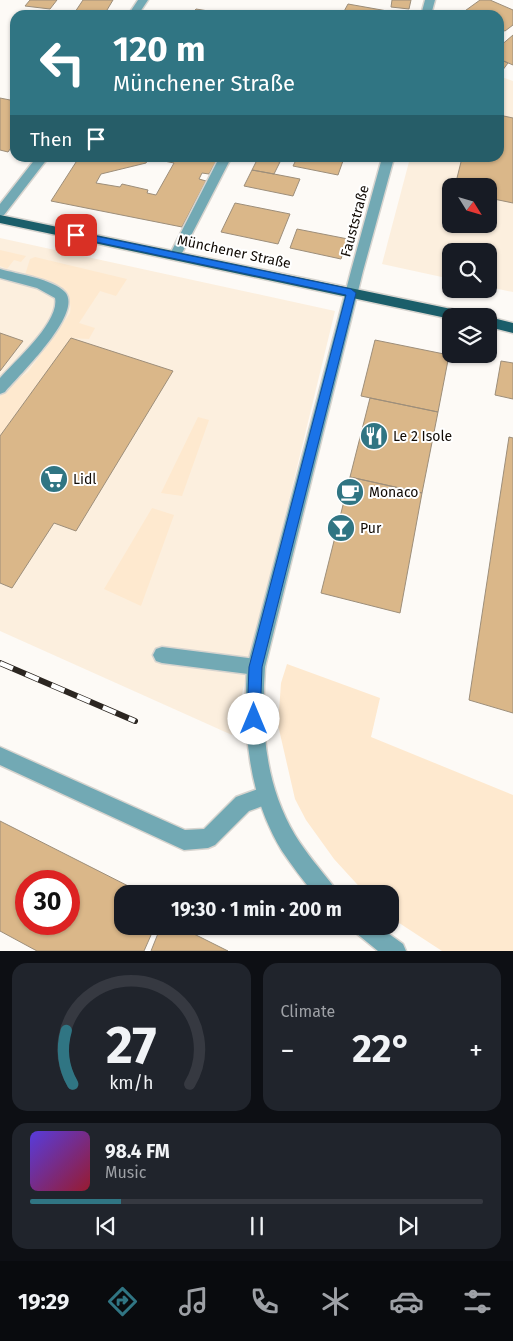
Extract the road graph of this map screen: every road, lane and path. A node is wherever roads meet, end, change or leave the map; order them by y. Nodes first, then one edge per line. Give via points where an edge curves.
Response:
1 (39, 162) edge
2 (223, 162) edge
3 (387, 162) edge
4 (0, 212) edge
5 (0, 219) edge
6 (175, 256) junction
7 (0, 274) edge
8 (351, 293) junction
9 (442, 312) edge
10 (497, 324) edge
11 (513, 328) edge
12 (0, 388) edge
13 (162, 655) dead end
14 (256, 667) junction
15 (0, 756) edge
16 (266, 795) junction
17 (320, 885) edge
18 (373, 935) edge
19 (396, 951) edge

1 - 4 street
2 - 6 street
3 - 8 street, Fauststraße
5 - 6 main road, Münchener Straße
6 - 8 main road, Münchener Straße
7 - 12 street via 52,289 64,302 53,325 22,366
8 - 9 main road, Münchener Straße
8 - 14 street, Fauststraße
10 - 11 main road
13 - 14 street
14 - 16 street, Fauststraße via 253,704 255,749
15 - 16 street via 184,840 208,838 243,804
16 - 17 street, Fauststraße via 284,836
18 - 19 street

